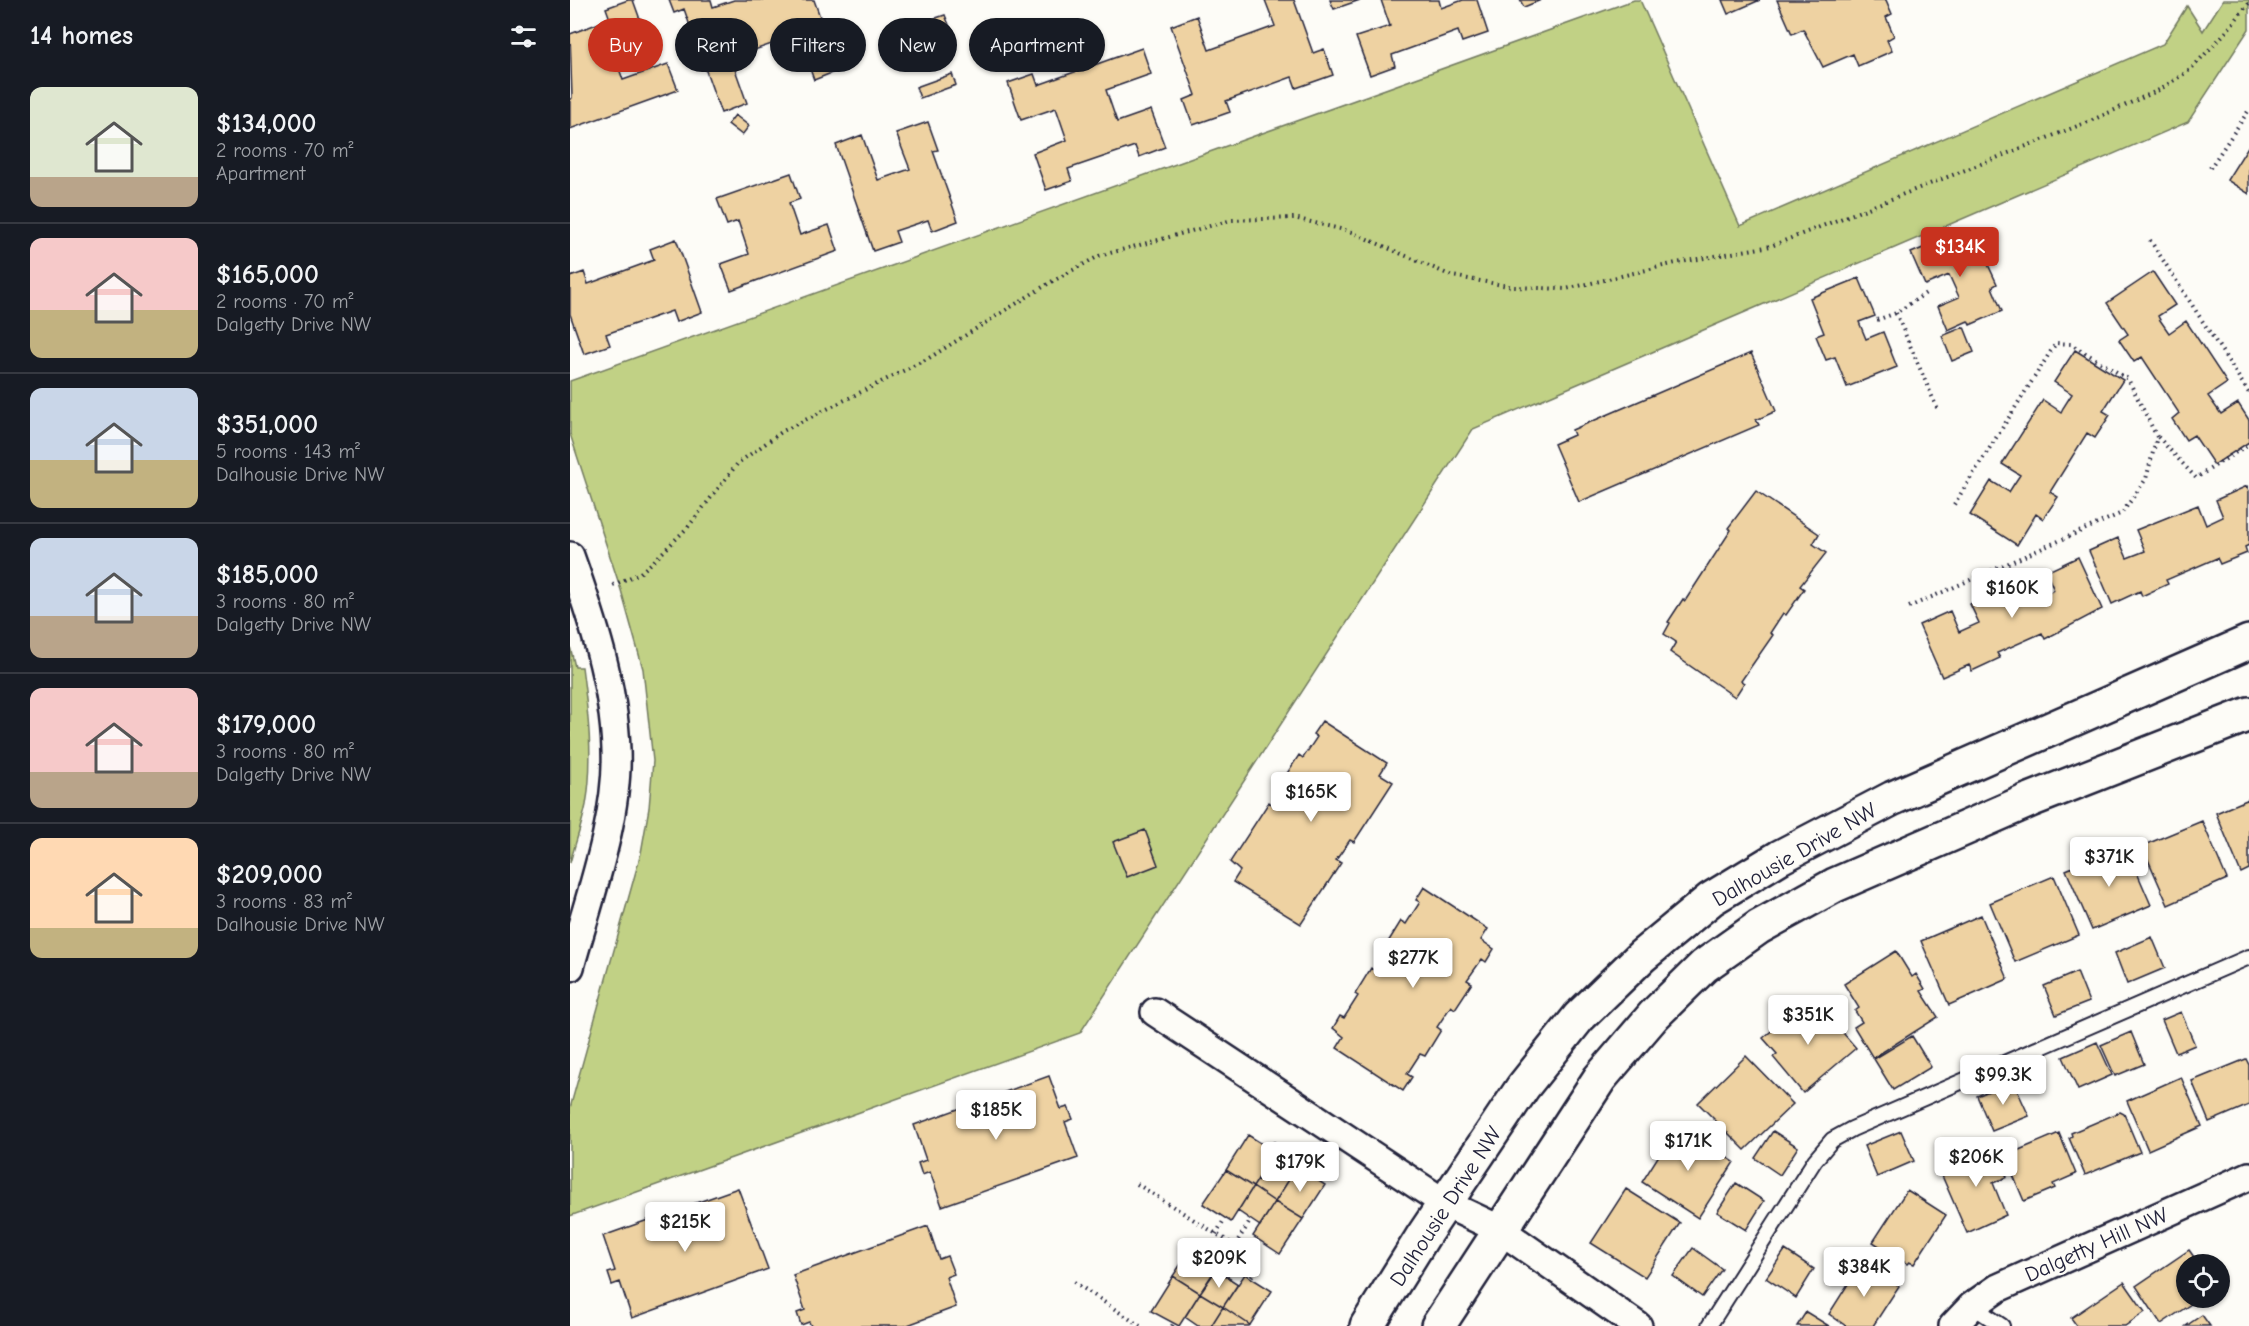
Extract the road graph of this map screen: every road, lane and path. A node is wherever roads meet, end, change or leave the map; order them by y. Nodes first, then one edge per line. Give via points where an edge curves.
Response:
1 (2249, 3) edge
2 (2249, 110) edge
3 (2210, 168) dead end
4 (2150, 240) dead end
5 (1926, 293) dead end
6 (1896, 313) junction
7 (1877, 320) dead end
8 (2249, 393) edge
9 (1937, 408) dead end
10 (2157, 437) junction
11 (2249, 444) edge
12 (1953, 506) dead end
13 (570, 556) edge
14 (613, 585) dead end
15 (1909, 608) dead end
16 (2249, 642) edge
17 (2249, 714) edge
18 (2249, 957) edge
19 (570, 967) edge
20 (1155, 1012) dead end
21 (1300, 1143) dead end
22 (1270, 1149) dead end
23 (1292, 1155) junction
24 (1302, 1171) dead end
25 (1281, 1172) dead end
26 (2249, 1176) edge
27 (1137, 1184) dead end
28 (1446, 1204) junction
29 (1226, 1218) dead end
30 (1251, 1220) dead end
31 (1499, 1229) junction
32 (1216, 1234) junction
33 (1227, 1240) junction
34 (1258, 1240) dead end
35 (1235, 1245) junction
36 (1247, 1253) junction
37 (1217, 1255) dead end
38 (1251, 1277) dead end
39 (1229, 1278) dead end
40 (1074, 1282) dead end
41 (1972, 1306) junction
42 (1140, 1326) edge
43 (1367, 1326) edge
44 (1438, 1326) edge
45 (1638, 1326) edge
46 (1709, 1326) edge
47 (1953, 1326) edge
48 (2002, 1326) edge

1 - 14 path via 2190,70 2159,90 2088,122 1771,246 1676,262 1566,290 1514,287 1452,276 1349,231 1294,218 1232,219 1099,256 929,358 783,431 738,463 688,527 654,561 640,573
2 - 3 path
4 - 8 path
5 - 6 path
6 - 7 path
6 - 9 path
10 - 11 path via 2196,478
10 - 12 path via 2128,379 2071,344 2056,343
10 - 15 path via 2146,478 2122,513
13 - 19 street via 606,672 616,750 610,816
16 - 28 street, Dalhousie Drive NW via 1893,798 1780,857 1711,899 1642,956 1579,1017 1523,1087
17 - 31 street, Dalhousie Drive NW via 2030,800 1846,880 1759,927 1704,966 1600,1078
18 - 46 lane via 1832,1140 1815,1160
20 - 28 street
21 - 23 path
22 - 23 path via 1274,1143
23 - 24 path via 1306,1165
23 - 25 path
26 - 41 street, Dalgetty Hill NW via 1998,1288
27 - 32 path
28 - 31 street
28 - 43 street, Dalhousie Drive NW
29 - 32 path
30 - 35 path
31 - 44 street, Dalhousie Drive NW
31 - 45 street
32 - 33 path
33 - 35 path
33 - 37 path
34 - 36 path
35 - 36 path
36 - 38 path via 1261,1262
36 - 39 path
40 - 42 path
41 - 47 street, Dalgetty Hill NW
41 - 48 lane

